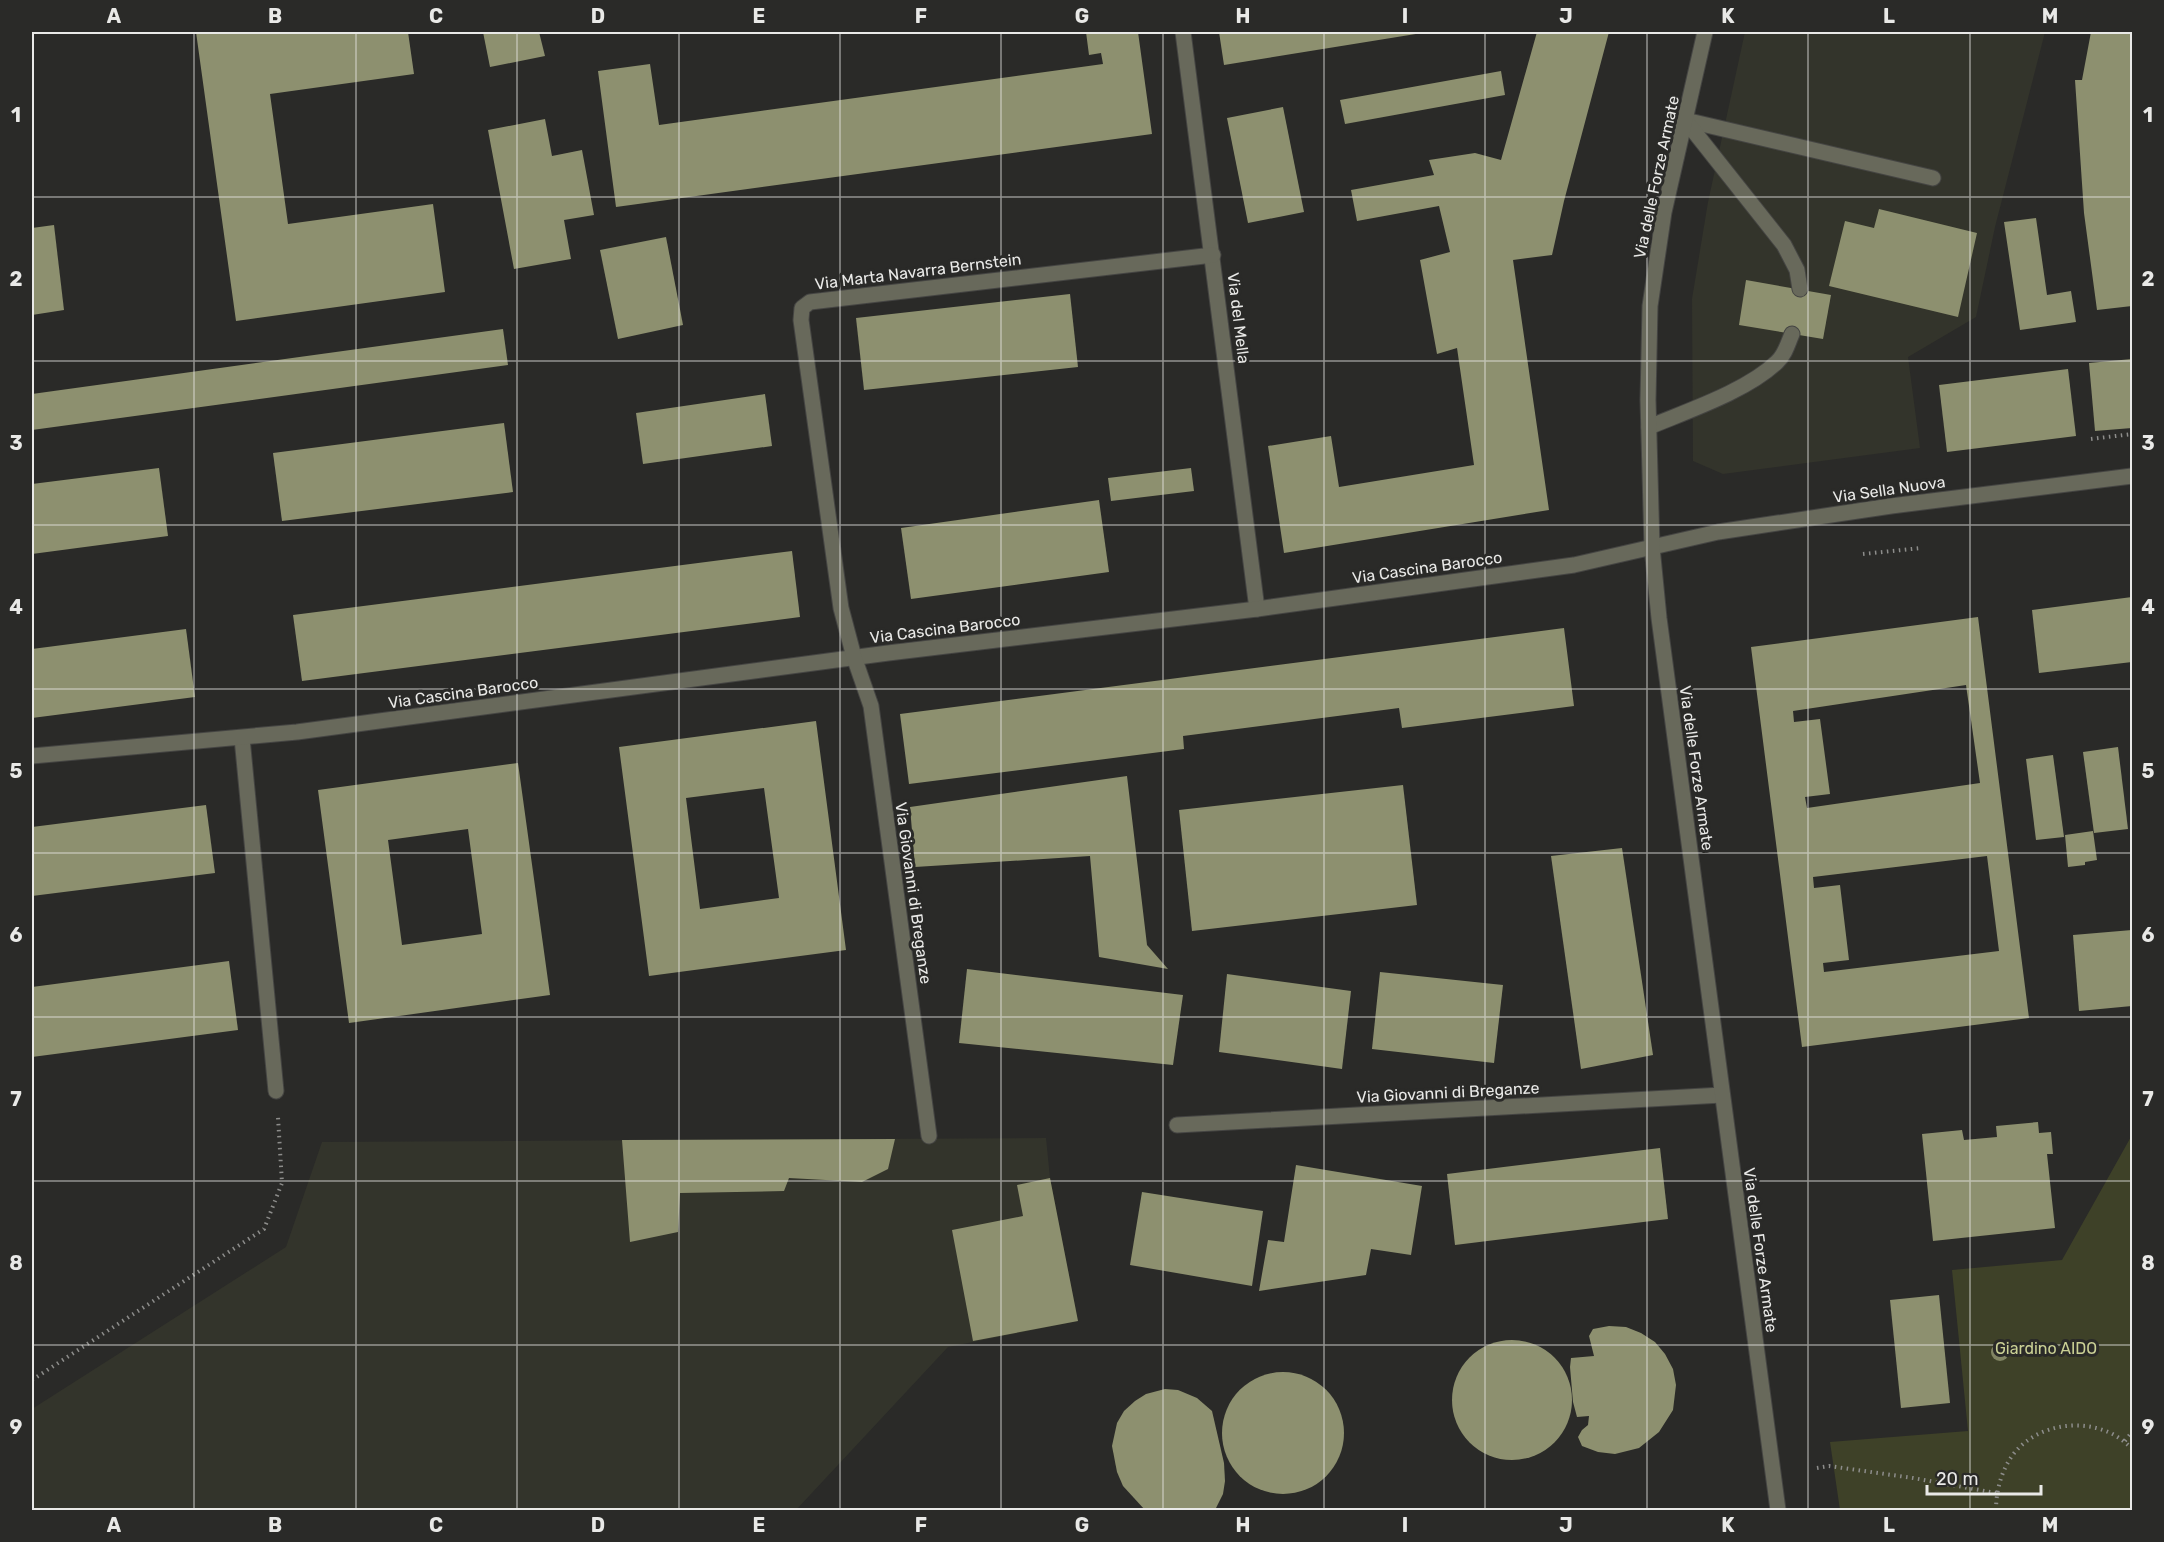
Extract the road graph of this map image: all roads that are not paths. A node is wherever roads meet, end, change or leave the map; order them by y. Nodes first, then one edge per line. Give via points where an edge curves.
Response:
1 (1184, 32) edge
2 (1705, 32) edge
3 (1685, 120) junction
4 (1933, 178) dead end
5 (1213, 255) junction
6 (1800, 289) dead end
7 (1792, 334) dead end
8 (1649, 427) junction
9 (2133, 476) edge
10 (1652, 546) junction
11 (1257, 609) junction
12 (854, 657) junction
13 (242, 738) junction
14 (32, 756) edge
15 (276, 1091) road end
16 (1722, 1095) junction
17 (1177, 1125) dead end
18 (929, 1136) dead end
19 (1778, 1510) edge

1 - 5 street, Via del Mella
2 - 3 street, Via delle Forze Armate
3 - 4 street
3 - 6 street via 1784,245 1797,270
3 - 8 street, Via delle Forze Armate via 1664,212 1650,306
5 - 11 street, Via del Mella
5 - 12 street, Via Marta Navarra Bernstein via 810,302 802,308 841,608
7 - 8 street via 1778,361 1756,378
8 - 10 street, Via delle Forze Armate
9 - 10 street, Via Sella Nuova via 1718,531
10 - 11 street, Via Cascina Barocco via 1574,565
10 - 16 street, Via delle Forze Armate
11 - 12 street, Via Cascina Barocco
12 - 13 street, Via Cascina Barocco
12 - 18 street, Via Giovanni di Breganze via 871,706
13 - 14 street, Via Cascina Barocco
13 - 15 street
16 - 17 street, Via Giovanni di Breganze
16 - 19 street, Via delle Forze Armate

